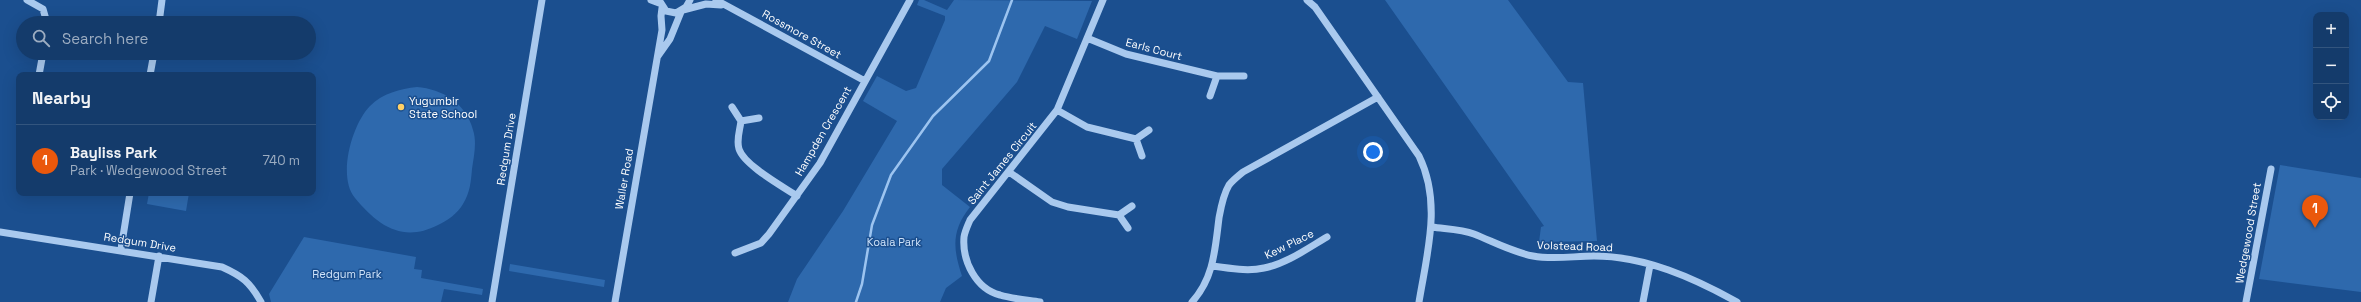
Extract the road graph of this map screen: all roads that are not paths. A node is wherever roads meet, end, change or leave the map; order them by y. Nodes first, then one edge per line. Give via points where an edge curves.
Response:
1 (27, 0) edge
2 (162, 0) edge
3 (542, 0) edge
4 (651, 0) edge
5 (690, 0) edge
6 (716, 0) edge
7 (910, 0) edge
8 (1103, 0) edge
9 (1307, 0) edge
10 (660, 4) edge
11 (727, 5) junction
12 (682, 11) junction
13 (45, 16) edge
14 (160, 16) edge
15 (1087, 38) junction
16 (42, 60) edge
17 (153, 60) edge
18 (656, 60) junction
19 (40, 72) edge
20 (151, 72) edge
21 (1217, 76) junction
22 (1244, 76) dead end
23 (865, 81) junction
24 (1210, 96) dead end
25 (1378, 97) junction
26 (732, 107) dead end
27 (1057, 110) junction
28 (759, 118) dead end
29 (742, 121) junction
30 (1149, 130) dead end
31 (1136, 139) junction
32 (1142, 156) dead end
33 (2271, 169) dead end
34 (1009, 172) junction
35 (130, 196) edge
36 (797, 196) junction
37 (1132, 206) dead end
38 (1119, 215) junction
39 (1432, 227) junction
40 (1128, 228) dead end
41 (0, 232) edge
42 (1327, 237) dead end
43 (121, 249) junction
44 (735, 253) dead end
45 (159, 256) junction
46 (1650, 265) junction
47 (1212, 266) junction
48 (151, 302) edge
49 (261, 302) edge
50 (492, 302) edge
51 (615, 302) edge
52 (1040, 302) edge
53 (1192, 302) edge
54 (1418, 302) edge
55 (1643, 302) edge
56 (1737, 302) edge
57 (2246, 302) edge

1 - 13 street via 43,9
2 - 14 street
3 - 50 street, Redgum Drive
4 - 10 street
5 - 12 street, Waller Road
6 - 11 street, Rossmore Street
7 - 23 street, Hampden Crescent
8 - 15 street, Saint James Circuit
9 - 25 street via 1315,7
10 - 12 street via 671,13
10 - 18 street, Waller Road via 662,30
11 - 12 street, Rossmore Street via 706,4
11 - 23 street, Rossmore Street
12 - 18 street, Waller Road via 670,39
15 - 21 street, Earls Court via 1126,54
15 - 27 street, Saint James Circuit
16 - 19 street
17 - 20 street
18 - 51 street, Waller Road
21 - 22 street, Earls Court
21 - 24 street
23 - 36 street, Hampden Crescent via 820,164
25 - 39 street via 1419,156 1426,171
25 - 47 street via 1243,172 1230,185 1222,201
26 - 29 street
27 - 31 street via 1087,127
27 - 34 street, Saint James Circuit
28 - 29 street
29 - 36 street via 738,140 739,150 745,160
30 - 31 street
31 - 32 street
33 - 57 street, Wedgewood Street
34 - 38 street via 1052,202
34 - 52 street, Saint James Circuit via 970,220 964,236 966,257 973,274 985,288 999,295
35 - 43 street
36 - 44 street, Hampden Crescent via 761,243
37 - 38 street
38 - 40 street
39 - 46 street, Volstead Road via 1472,233 1508,249 1535,257 1594,256
39 - 54 street
41 - 43 street, Redgum Drive
42 - 47 street, Kew Place via 1278,264 1265,268 1249,270
43 - 45 street, Redgum Drive
45 - 48 street
45 - 49 street, Redgum Drive via 222,267 241,275
46 - 55 street
46 - 56 street, Volstead Road via 1703,283
47 - 53 street via 1203,290

